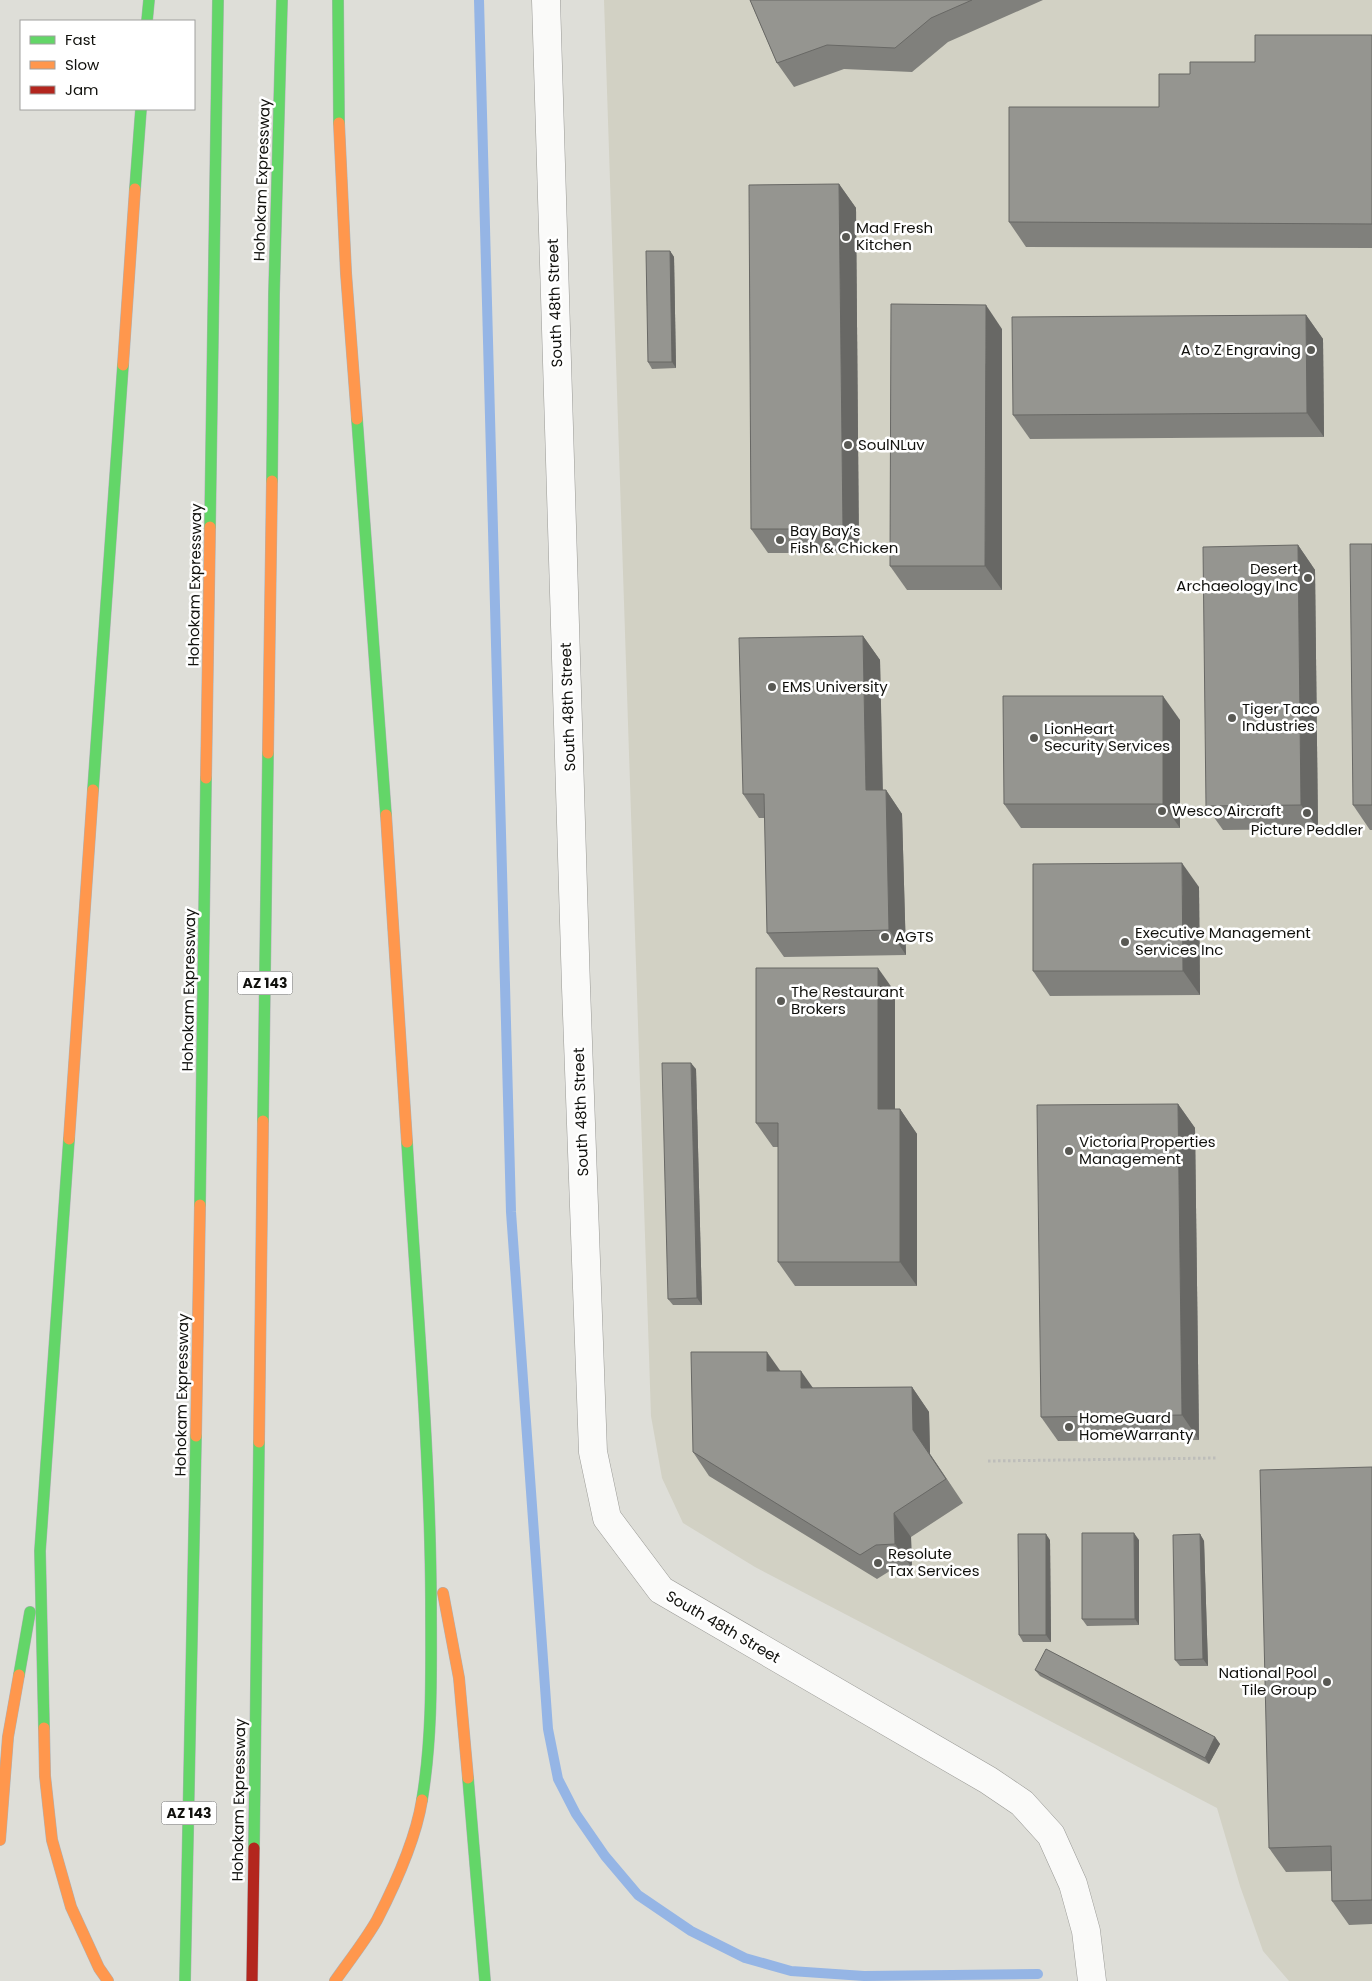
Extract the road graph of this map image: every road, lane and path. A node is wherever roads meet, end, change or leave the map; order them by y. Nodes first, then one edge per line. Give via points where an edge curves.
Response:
1 (149, 0) edge
2 (218, 0) edge
3 (282, 0) edge
4 (338, 0) edge
5 (546, 0) edge
6 (147, 20) edge
7 (141, 110) edge
8 (1217, 1458) dead end
9 (988, 1461) dead end
10 (430, 1520) junction
11 (40, 1551) junction
12 (0, 1840) edge
13 (108, 1981) edge
14 (185, 1981) edge
15 (252, 1981) edge
16 (336, 1981) edge
17 (485, 1981) edge
18 (1092, 1981) edge

1 - 6 highway
2 - 14 highway, Hohokam Expressway / AZ 143
3 - 15 highway, Hohokam Expressway / AZ 143 via 274,294
4 - 10 highway via 346,272 382,748
5 - 18 street, South 48th Street via 593,1443 607,1518 661,1590 988,1780 1022,1803 1051,1835 1073,1884 1086,1931
7 - 11 highway
8 - 9 path
10 - 16 highway via 432,1678 428,1755 420,1814 399,1873 376,1921
10 - 17 highway via 459,1678
11 - 12 highway via 8,1737
11 - 13 highway via 46,1776 52,1840 71,1907

